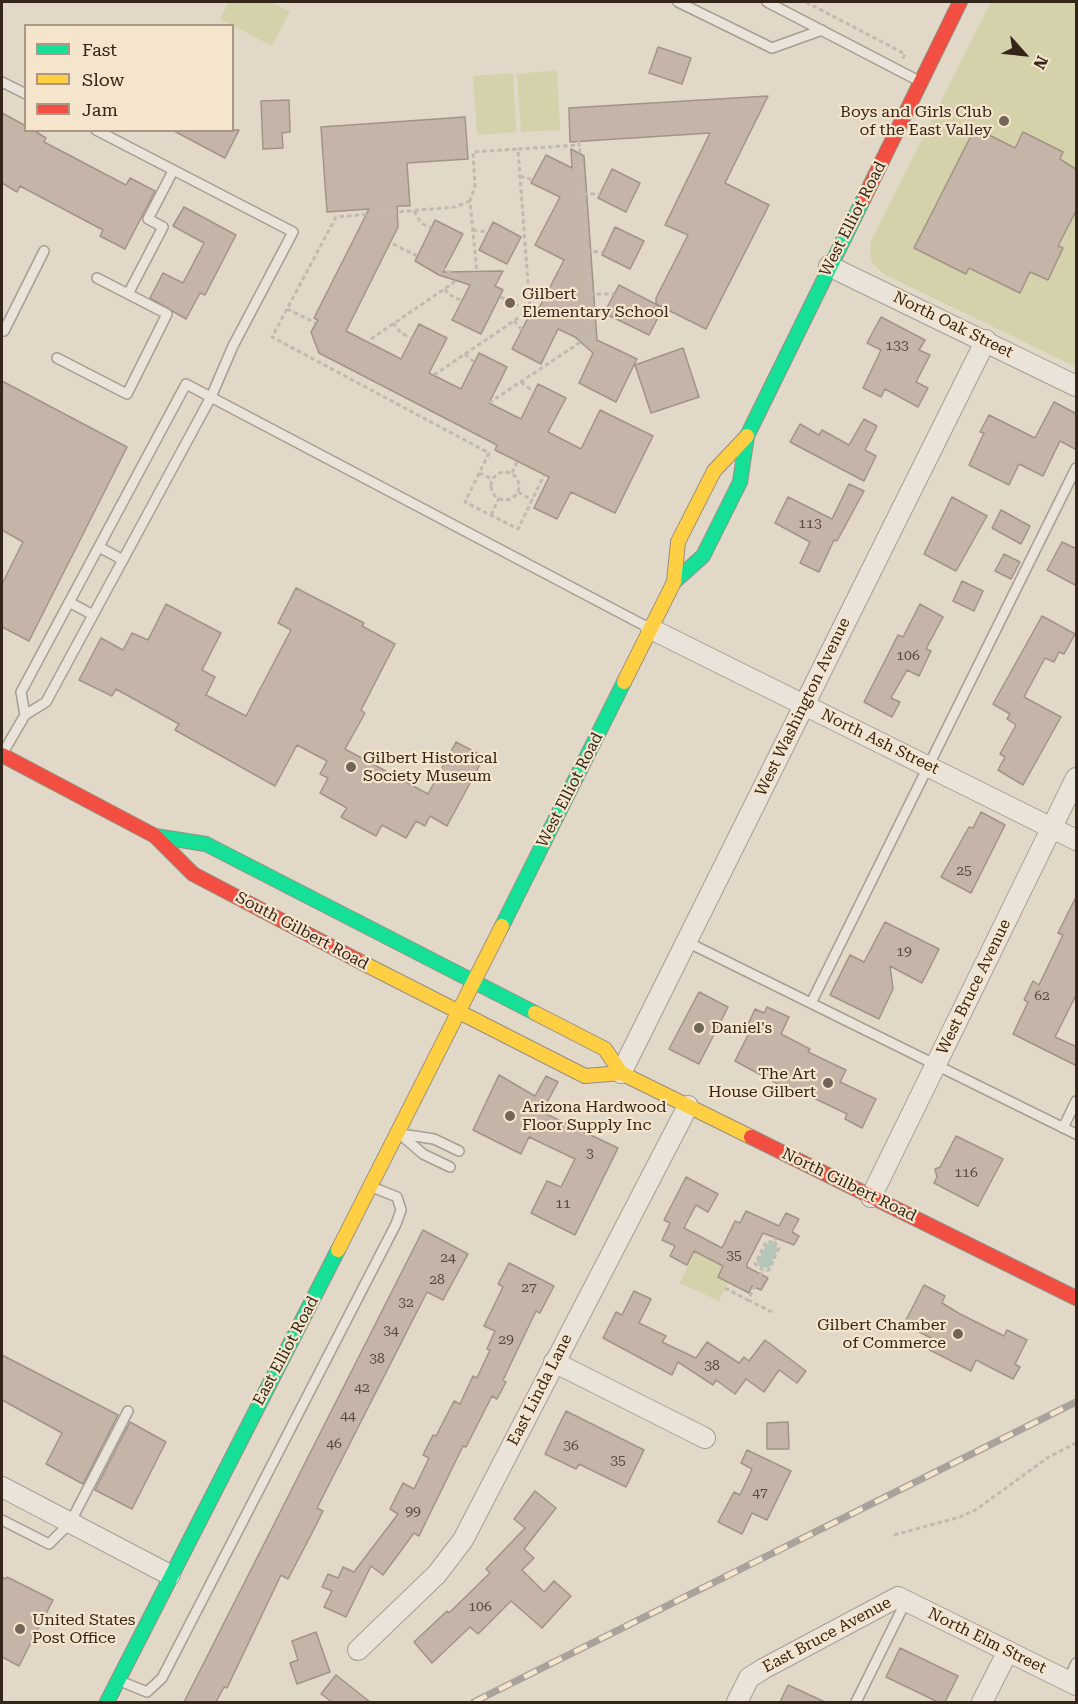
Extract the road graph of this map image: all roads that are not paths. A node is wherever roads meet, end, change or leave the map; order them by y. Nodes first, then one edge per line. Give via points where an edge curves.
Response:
1 (678, 2) edge
2 (767, 2) edge
3 (960, 2) edge
4 (822, 30) junction
5 (2, 82) edge
6 (921, 82) junction
7 (24, 93) edge
8 (100, 132) edge
9 (173, 171) junction
10 (44, 251) dead end
11 (829, 266) junction
12 (97, 279) dead end
13 (128, 294) junction
14 (4, 331) dead end
15 (986, 340) junction
16 (57, 358) dead end
17 (1077, 386) edge
18 (212, 397) junction
19 (747, 436) junction
20 (1077, 468) edge
21 (99, 547) junction
22 (123, 560) junction
23 (674, 582) junction
24 (69, 602) junction
25 (93, 615) junction
26 (651, 629) junction
27 (804, 705) junction
28 (25, 715) junction
29 (2, 755) edge
30 (928, 766) junction
31 (1077, 778) edge
32 (1052, 828) junction
33 (155, 836) junction
34 (1077, 840) edge
35 (687, 942) junction
36 (474, 983) junction
37 (466, 999) joint
38 (811, 1004) junction
39 (459, 1013) junction
40 (936, 1065) junction
41 (621, 1073) junction
42 (1077, 1101) edge
43 (688, 1106) junction
44 (1063, 1128) junction
45 (399, 1134) junction
46 (1077, 1134) edge
47 (459, 1151) dead end
48 (450, 1167) dead end
49 (372, 1186) junction
50 (871, 1197) junction
51 (1077, 1298) edge
52 (554, 1362) junction
53 (128, 1411) dead end
54 (705, 1438) dead end
55 (2, 1487) edge
56 (2, 1520) edge
57 (70, 1523) junction
58 (170, 1575) junction
59 (902, 1599) junction
60 (358, 1650) dead end
61 (1008, 1651) junction
62 (1074, 1676) edge
63 (118, 1680) junction
64 (107, 1702) edge
65 (737, 1702) edge
66 (856, 1702) edge
67 (982, 1702) edge

1 - 4 lane via 772,48
2 - 4 lane
3 - 6 main road, West Elliot Road
4 - 6 lane
5 - 7 lane
6 - 11 main road, West Elliot Road
8 - 9 lane
9 - 13 lane via 148,219 163,227
9 - 18 lane via 293,232 233,346
10 - 14 lane
11 - 15 street, North Oak Street
11 - 19 main road, West Elliot Road
12 - 13 lane
13 - 16 lane via 167,314 127,394
15 - 17 street, North Oak Street
15 - 27 street, West Washington Avenue
18 - 21 lane via 186,384
18 - 22 lane
18 - 26 lane
19 - 23 main road, West Elliot Road via 714,471 678,542
19 - 23 main road, West Elliot Road via 740,482 703,556
20 - 30 lane
21 - 22 lane
21 - 24 lane
22 - 25 lane
23 - 26 main road, West Elliot Road
24 - 25 lane
24 - 28 lane via 21,692
25 - 28 lane via 46,702
26 - 27 street, North Ash Street
26 - 36 main road, West Elliot Road
27 - 30 street, North Ash Street
27 - 35 street, West Washington Avenue
28 - 29 lane
29 - 33 main road, South Gilbert Road
30 - 32 street, North Ash Street
30 - 38 lane
31 - 32 street, West Bruce Avenue
32 - 34 street, North Ash Street
32 - 40 street, West Bruce Avenue
33 - 36 main road, South Gilbert Road via 206,844
33 - 39 main road, South Gilbert Road via 194,874
35 - 38 lane
35 - 41 street, West Washington Avenue
36 - 37 main road, West Elliot Road
36 - 41 main road, North Gilbert Road via 605,1049
37 - 39 main road, East Elliot Road
38 - 40 lane
39 - 41 main road via 585,1077
39 - 45 main road, East Elliot Road
40 - 44 lane
40 - 50 street, West Bruce Avenue
41 - 43 main road, North Gilbert Road
42 - 44 lane
43 - 50 main road, North Gilbert Road
43 - 52 street, East Linda Lane
44 - 46 lane
45 - 47 lane via 434,1139
45 - 48 lane via 423,1154
45 - 49 main road, East Elliot Road
49 - 58 main road, East Elliot Road
49 - 63 lane via 397,1197 401,1210 396,1224 162,1678 147,1692
50 - 51 main road, North Gilbert Road
52 - 54 street
52 - 60 street, East Linda Lane via 451,1559
53 - 57 lane
55 - 57 street
56 - 57 lane via 49,1544
57 - 58 street
58 - 63 main road, East Elliot Road
59 - 61 street, North Elm Street
59 - 65 street, East Bruce Avenue via 763,1669 749,1678
59 - 66 lane
61 - 62 street, North Elm Street
61 - 67 street
63 - 64 main road, East Elliot Road

